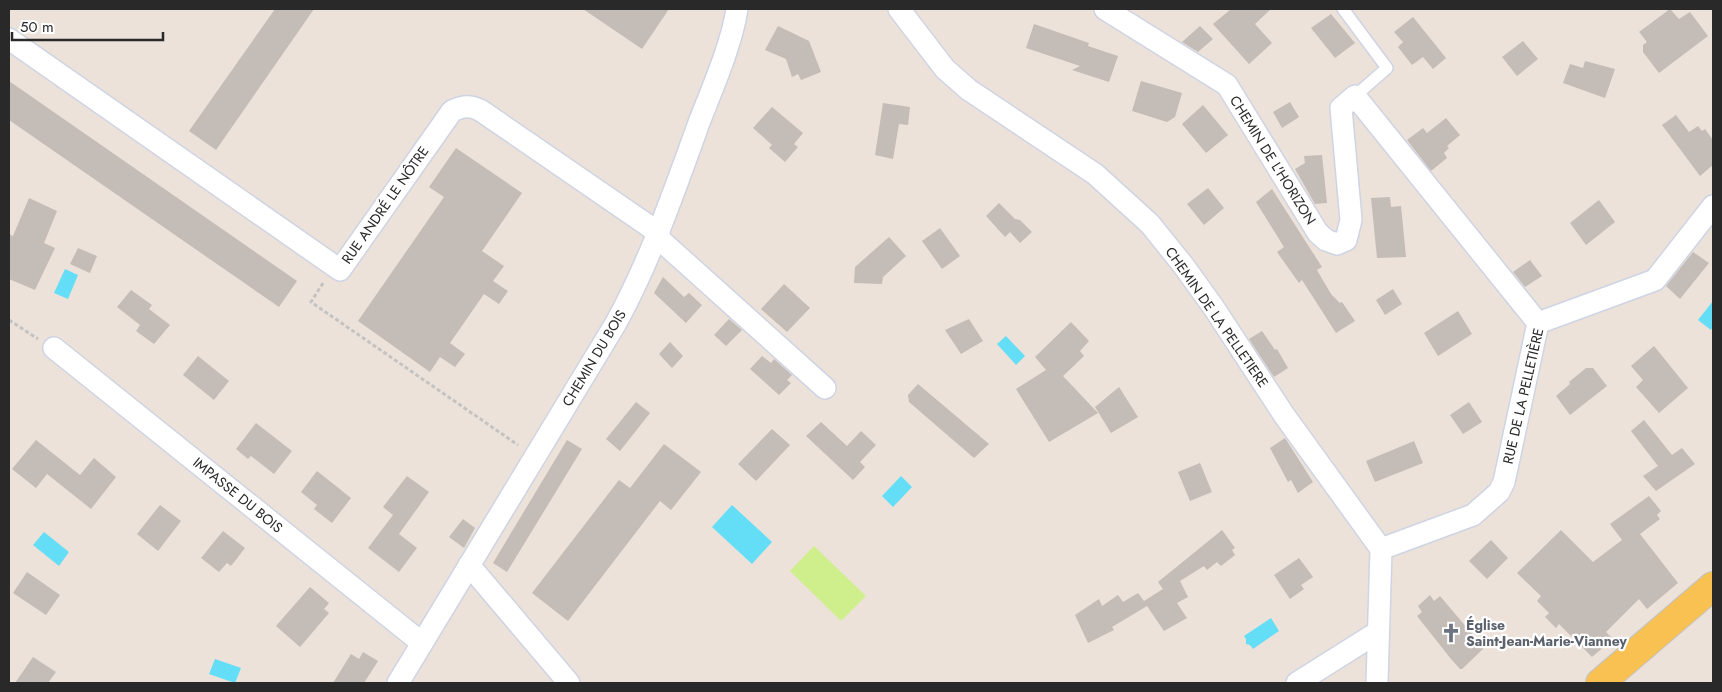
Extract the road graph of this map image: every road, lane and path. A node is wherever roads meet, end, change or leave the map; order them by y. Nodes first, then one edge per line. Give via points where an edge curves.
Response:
1 (737, 9) edge
2 (899, 9) edge
3 (1105, 9) edge
4 (1343, 9) edge
5 (9, 39) edge
6 (1355, 96) junction
7 (1713, 206) edge
8 (658, 235) junction
9 (334, 265) junction
10 (9, 320) edge
11 (1538, 323) junction
12 (54, 348) joint
13 (825, 388) dead end
14 (535, 456) junction
15 (1381, 549) junction
16 (469, 565) junction
17 (1713, 586) edge
18 (1378, 632) junction
19 (422, 643) junction
20 (401, 681) edge
21 (569, 683) edge
22 (1297, 683) edge
23 (1377, 683) edge
24 (1600, 683) edge

1 - 8 street, CHEMIN DU BOIS via 717,76
2 - 15 street, CHEMIN DE LA PELLETIERE via 945,69 970,90 1095,174 1150,224 1214,308 1284,415
3 - 6 street, CHEMIN DE L'HORIZON via 1227,85 1318,233 1337,244 1346,240 1351,220 1340,108
4 - 6 lane via 1387,68
5 - 9 street, RUE ANDRÉ LE NÔTRE
6 - 11 street
7 - 11 street, RUE DE LA PELLETIÈRE via 1655,280
8 - 9 street, RUE ANDRÉ LE NÔTRE via 480,110 462,106 452,110 340,270
8 - 13 street
8 - 14 street, CHEMIN DU BOIS via 616,323
9 - 14 path via 311,302
10 - 12 path
11 - 15 street, RUE DE LA PELLETIÈRE via 1500,492 1473,515
12 - 19 street, IMPASSE DU BOIS
14 - 16 street, CHEMIN DU BOIS
15 - 18 street
16 - 19 street, CHEMIN DU BOIS
16 - 21 street
17 - 24 main road
18 - 22 street
18 - 23 street
19 - 20 street, CHEMIN DU BOIS

